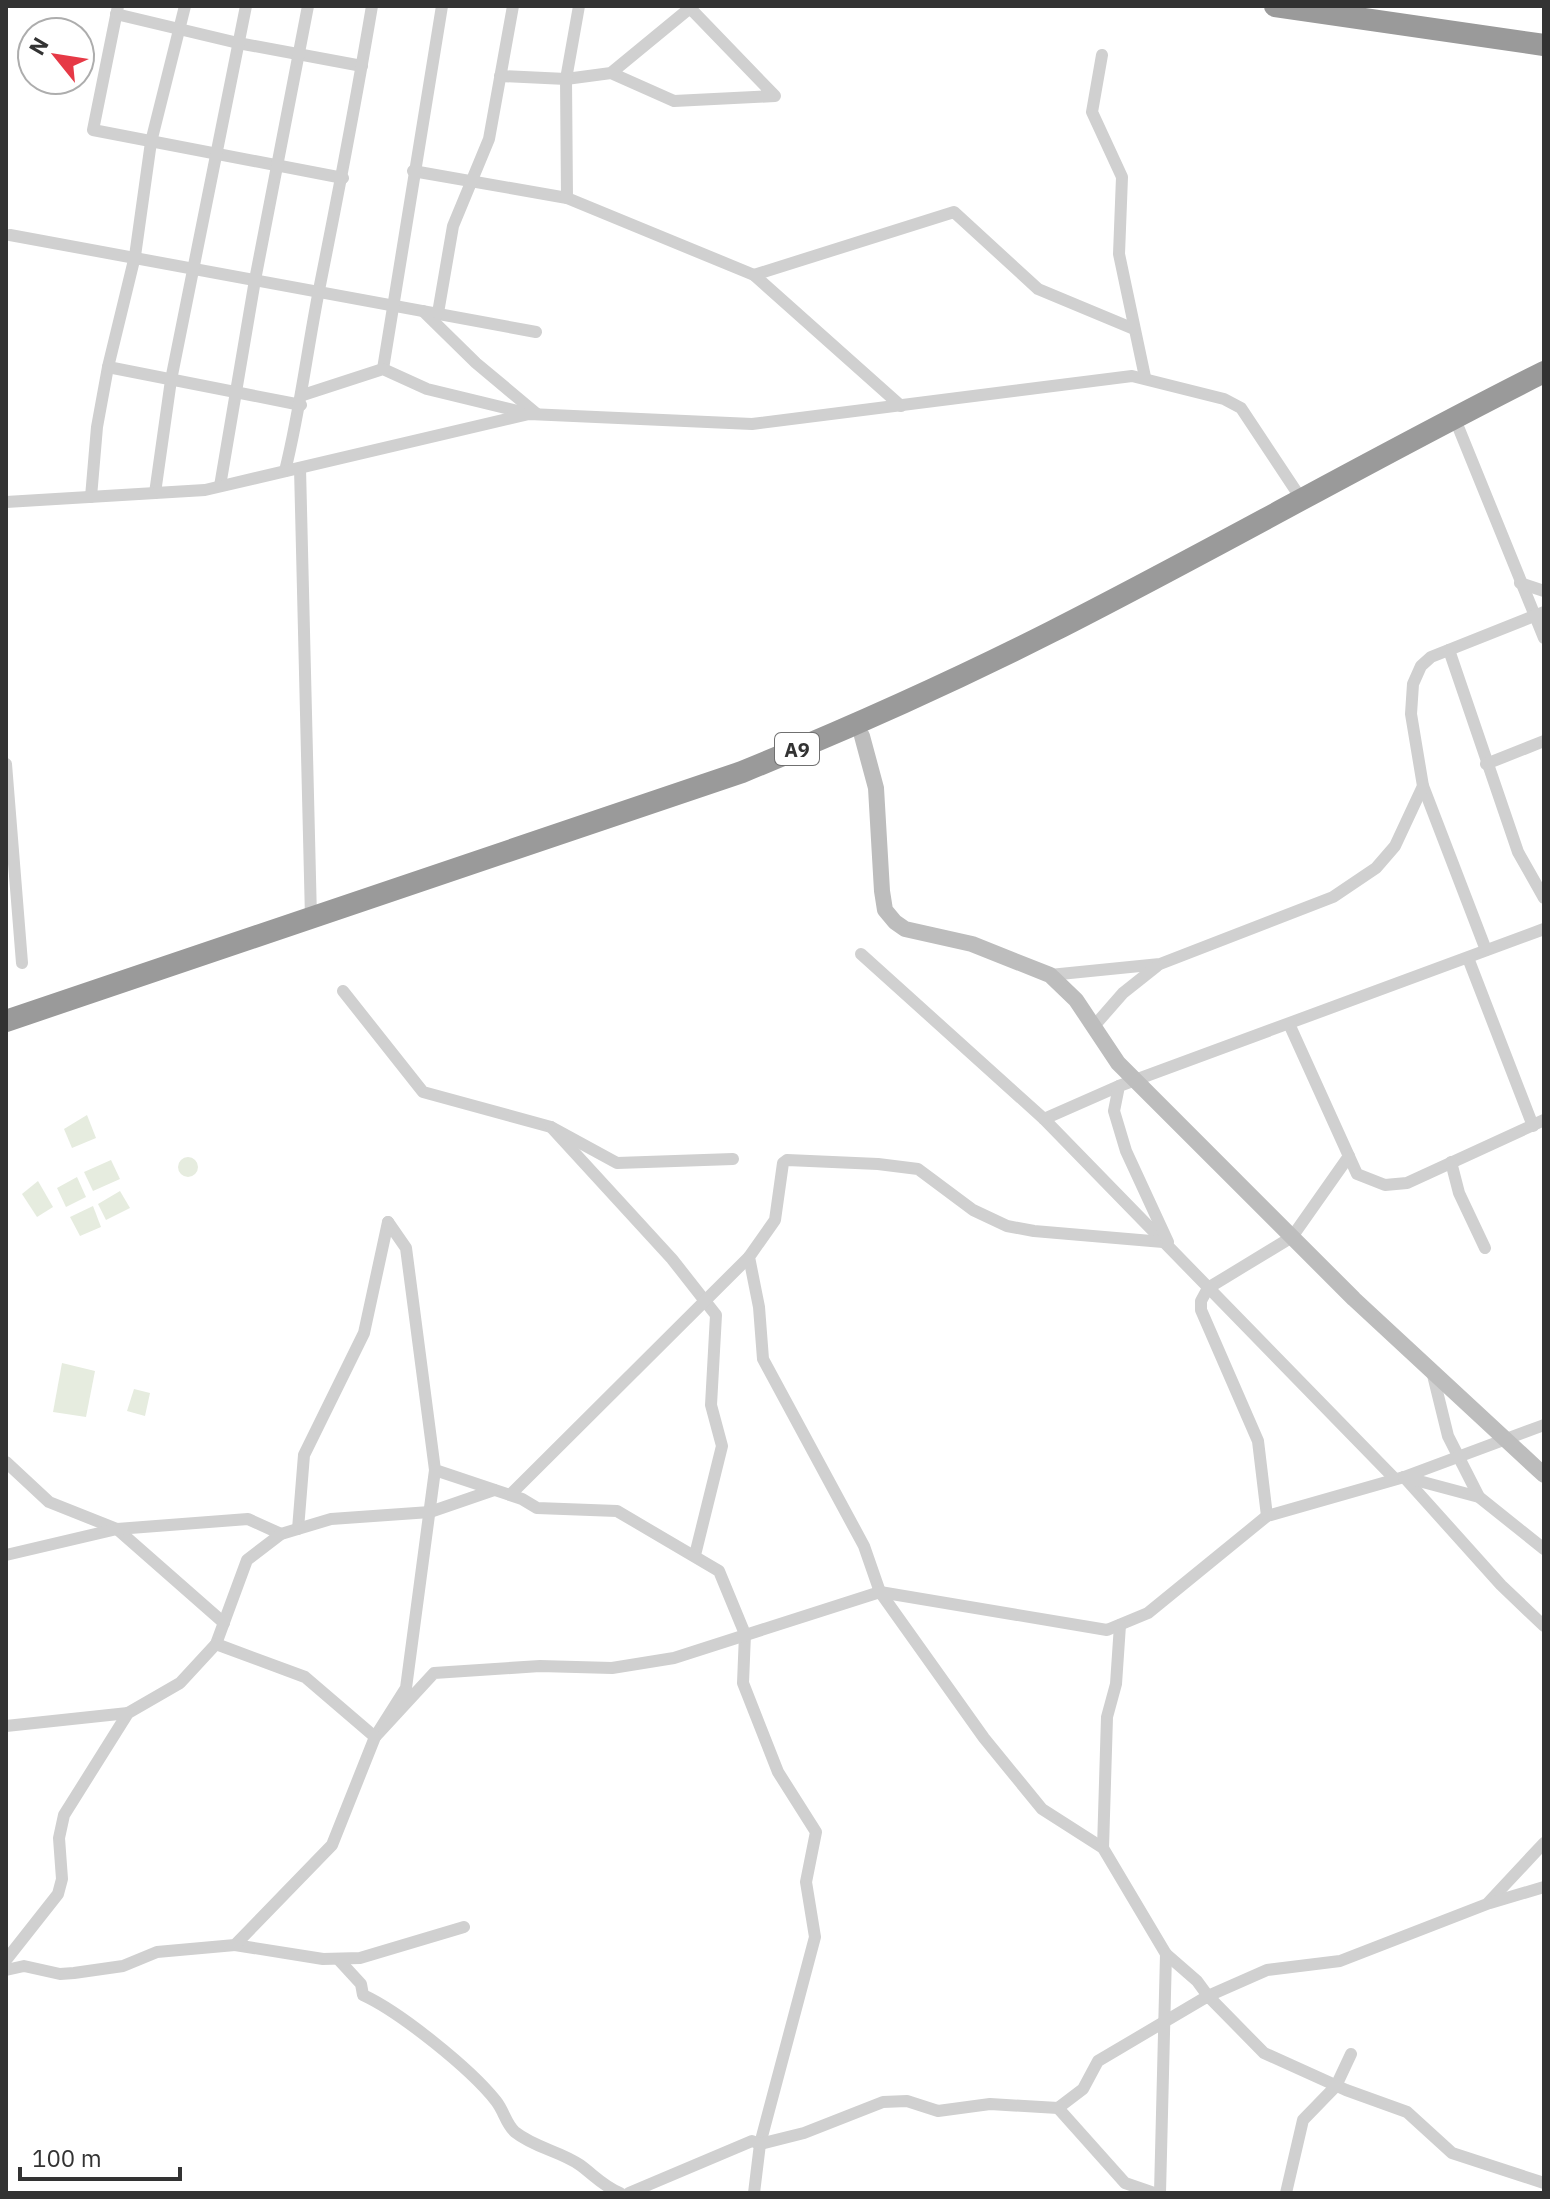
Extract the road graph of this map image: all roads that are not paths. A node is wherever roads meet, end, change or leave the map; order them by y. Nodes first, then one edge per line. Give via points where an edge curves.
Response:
1 (185, 6) edge
2 (246, 6) edge
3 (308, 6) edge
4 (372, 6) edge
5 (442, 6) edge
6 (513, 6) edge
7 (579, 6) edge
8 (1275, 6) edge
9 (117, 10) edge
10 (180, 30) junction
11 (238, 43) junction
12 (1544, 45) edge
13 (1102, 55) dead end
14 (298, 56) junction
15 (362, 66) junction
16 (611, 73) junction
17 (500, 76) junction
18 (566, 79) junction
19 (151, 142) junction
20 (215, 154) junction
21 (276, 165) junction
22 (413, 171) junction
23 (343, 178) junction
24 (472, 180) junction
25 (567, 198) junction
26 (10, 235) dead end
27 (135, 256) junction
28 (193, 268) junction
29 (754, 275) junction
30 (255, 280) junction
31 (318, 293) junction
32 (395, 307) junction
33 (423, 311) junction
34 (438, 313) junction
35 (1134, 329) junction
36 (536, 332) dead end
37 (108, 367) junction
38 (383, 369) junction
39 (1544, 372) edge
40 (1145, 377) junction
41 (171, 380) junction
42 (1544, 387) edge
43 (235, 392) junction
44 (302, 400) junction
45 (901, 406) junction
46 (533, 414) junction
47 (1459, 429) junction
48 (300, 468) junction
49 (285, 471) junction
50 (220, 486) junction
51 (155, 493) junction
52 (91, 497) junction
53 (1300, 497) junction
54 (6, 502) edge
55 (1520, 583) junction
56 (1544, 591) edge
57 (1540, 615) edge
58 (1544, 638) edge
59 (1449, 650) junction
60 (862, 736) junction
61 (1544, 741) edge
62 (6, 764) edge
63 (1486, 764) junction
64 (1423, 786) junction
65 (8, 810) edge
66 (1544, 898) edge
67 (12, 910) edge
68 (311, 918) junction
69 (1544, 929) edge
70 (1486, 950) junction
71 (861, 954) dead end
72 (1468, 958) junction
73 (22, 963) dead end
74 (1160, 964) junction
75 (1050, 975) junction
76 (343, 991) dead end
77 (6, 1021) edge
78 (1095, 1025) junction
79 (1290, 1026) junction
80 (6, 1035) edge
81 (1137, 1082) junction
82 (1119, 1086) junction
83 (1044, 1119) junction
84 (1538, 1123) edge
85 (551, 1127) junction
86 (1544, 1139) edge
87 (1349, 1156) junction
88 (733, 1159) dead end
89 (1451, 1162) junction
90 (1292, 1237) junction
91 (1167, 1245) junction
92 (1485, 1248) dead end
93 (749, 1257) junction
94 (1208, 1288) junction
95 (705, 1301) junction
96 (1432, 1371) junction
97 (1544, 1425) edge
98 (1506, 1439) junction
99 (1459, 1456) junction
100 (6, 1462) edge
101 (435, 1470) junction
102 (1544, 1475) edge
103 (1400, 1478) junction
104 (494, 1490) junction
105 (510, 1495) junction
106 (1479, 1497) junction
107 (430, 1512) junction
108 (1267, 1516) junction
109 (117, 1529) junction
110 (298, 1529) junction
111 (281, 1534) junction
112 (1544, 1549) edge
113 (6, 1555) edge
114 (695, 1555) junction
115 (880, 1592) junction
116 (224, 1623) junction
117 (1120, 1625) junction
118 (1544, 1626) edge
119 (745, 1634) junction
120 (216, 1644) junction
121 (128, 1713) junction
122 (6, 1726) edge
123 (375, 1737) junction
124 (1544, 1843) edge
125 (1103, 1848) junction
126 (1544, 1887) edge
127 (1487, 1904) junction
128 (464, 1927) dead end
129 (235, 1945) junction
130 (1166, 1954) junction
131 (338, 1959) junction
132 (6, 1960) edge
133 (6, 1970) edge
134 (1208, 1996) junction
135 (1164, 2023) junction
136 (1351, 2054) dead end
137 (1336, 2086) junction
138 (1058, 2108) junction
139 (760, 2144) junction
140 (1544, 2183) edge
141 (620, 2193) edge
142 (629, 2193) edge
143 (754, 2193) edge
144 (1154, 2193) edge
145 (1160, 2193) edge
146 (1286, 2193) edge

1 - 10 street
2 - 11 street
3 - 14 street
4 - 15 street
5 - 22 street
6 - 17 street
7 - 18 street
8 - 12 highway
9 - 10 street
9 - 19 street via 93,130
10 - 11 street
10 - 19 street
11 - 14 street
11 - 20 street
13 - 35 street via 1092,112 1122,177 1119,254
14 - 15 street
14 - 21 street
15 - 23 street
16 - 16 street via 690,8 775,96 674,101
16 - 18 street
17 - 18 street
17 - 24 street via 489,139
18 - 25 street
19 - 20 street
19 - 27 street
20 - 21 street
20 - 28 street
21 - 23 street
21 - 30 street
22 - 24 street
22 - 32 street
23 - 31 street
24 - 25 street
24 - 34 street via 453,226
25 - 29 street
26 - 27 street
27 - 28 street
27 - 37 street
28 - 30 street
28 - 41 street
29 - 35 street via 954,212 1038,289
29 - 45 street
30 - 31 street
30 - 43 street
31 - 32 street
31 - 44 street
32 - 33 street
32 - 38 street
33 - 34 street
33 - 46 street
34 - 36 street
35 - 40 street
37 - 41 street
37 - 52 street
38 - 44 street
38 - 46 street via 427,389
39 - 53 highway, A9
40 - 45 street
40 - 53 street via 1241,408
41 - 43 street
41 - 51 street
42 - 47 highway, A9
43 - 44 street
43 - 50 street
44 - 49 street
45 - 46 street via 752,424
46 - 48 street
47 - 55 street
47 - 60 highway, A9 via 1058,643
48 - 49 street
48 - 68 street
49 - 50 street
50 - 51 street
51 - 52 street
52 - 54 street
53 - 68 highway, A9 via 1052,631 821,739 728,777
55 - 56 street
55 - 57 street
57 - 58 street
57 - 59 street
59 - 63 street
59 - 64 street via 1421,666 1413,684 1411,714
60 - 75 street via 876,788 885,910 905,929 972,944
60 - 80 highway, A9 via 747,784
61 - 63 street
62 - 65 street
63 - 66 street via 1518,852
64 - 70 street
64 - 74 street via 1395,846 1363,879 1333,897
65 - 67 street
67 - 73 street
68 - 77 highway, A9
69 - 70 street
70 - 72 street
71 - 83 street
72 - 79 street
72 - 84 street
74 - 75 street
74 - 78 street via 1134,982
75 - 78 street
76 - 85 street via 423,1092
78 - 81 street via 1118,1063
79 - 81 street
79 - 87 street
81 - 82 street
81 - 90 street
82 - 83 street
82 - 91 street via 1114,1111 1126,1151
83 - 91 street
84 - 86 street
84 - 89 street
85 - 88 street via 617,1163
85 - 95 street
87 - 89 street via 1357,1174 1385,1185 1407,1183
87 - 90 street
89 - 92 street
90 - 94 street
90 - 96 street
91 - 93 street via 1007,1226 973,1210 918,1169 787,1160 775,1220
91 - 94 street
93 - 95 street
93 - 115 street via 763,1359 864,1546
94 - 103 street
94 - 108 street via 1201,1310 1258,1441
95 - 105 street
95 - 114 street via 716,1315 711,1405 722,1446
96 - 98 street
96 - 99 street via 1448,1436
97 - 98 street
98 - 99 street
98 - 102 street
99 - 103 street
99 - 106 street
100 - 109 street via 49,1502
101 - 104 street
101 - 107 street
101 - 110 street via 406,1248 388,1222 364,1333 304,1455
103 - 106 street
103 - 108 street
103 - 118 street
104 - 105 street
104 - 107 street
105 - 114 street via 537,1508 617,1511
106 - 112 street
107 - 110 street via 331,1519
107 - 123 street via 406,1688
108 - 117 street via 1148,1613
109 - 111 street via 248,1519
109 - 113 street
109 - 116 street
110 - 111 street
111 - 116 street via 247,1560
114 - 119 street via 719,1571
115 - 117 street via 1107,1630
115 - 119 street
115 - 125 street via 984,1738 1042,1809
116 - 120 street
117 - 125 street via 1116,1684 1107,1717
119 - 123 street via 674,1658 612,1668 540,1666 434,1673
119 - 139 street via 743,1683 778,1772 816,1832 806,1882 815,1937
120 - 121 street via 180,1683
120 - 123 street via 305,1677
121 - 122 street
121 - 132 street via 64,1815 58,1894
123 - 129 street via 332,1845
124 - 127 street
125 - 130 street
126 - 127 street
127 - 134 street via 1340,1961 1267,1970
128 - 131 street via 390,1951
129 - 131 street
129 - 133 street via 157,1952 123,1966 74,1973 24,1966
130 - 134 street
130 - 135 street
131 - 141 street via 361,1984 363,1995 397,2013 475,2078 513,2130 579,2164 600,2184
134 - 135 street
134 - 137 street via 1264,2053
135 - 138 street via 1098,2061 1083,2089
135 - 145 street
136 - 137 street
137 - 140 street via 1407,2112 1452,2153
137 - 146 street via 1303,2120
138 - 139 street via 990,2104 938,2111 907,2101 883,2102
138 - 144 street via 1125,2183
139 - 142 street via 752,2141
139 - 143 street

